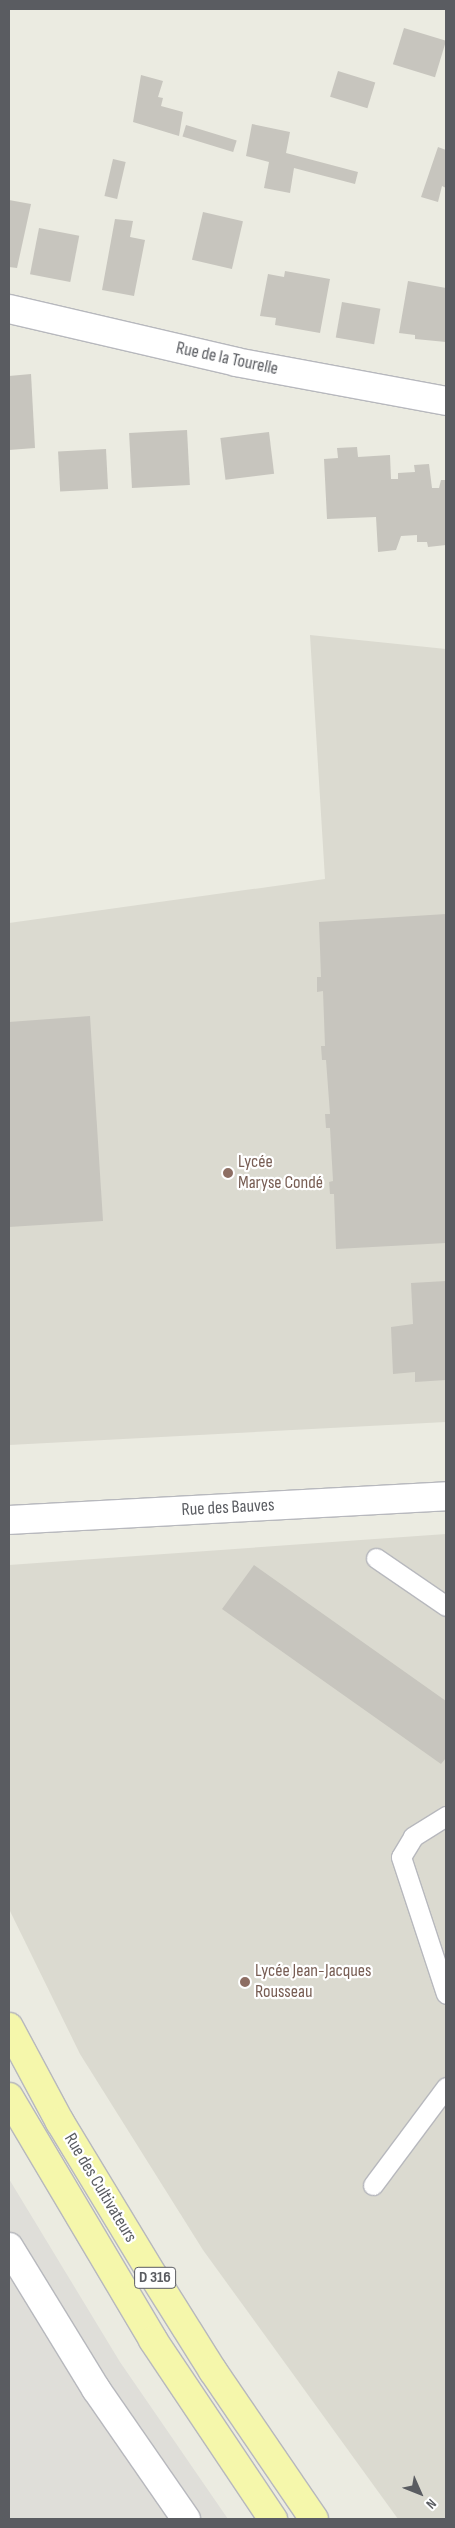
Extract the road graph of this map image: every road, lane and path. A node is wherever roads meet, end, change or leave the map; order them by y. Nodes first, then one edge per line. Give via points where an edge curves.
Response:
1 (9, 309) edge
2 (446, 401) edge
3 (446, 1496) edge
4 (9, 1520) edge
5 (376, 1558) dead end
6 (446, 1606) edge
7 (446, 1816) edge
8 (446, 1994) edge
9 (9, 2027) edge
10 (446, 2087) edge
11 (9, 2097) edge
12 (373, 2185) dead end
13 (9, 2247) edge
14 (186, 2519) edge
15 (273, 2519) edge
16 (314, 2519) edge

1 - 2 street, Rue de la Tourelle via 236,362
3 - 4 street, Rue des Bauves
5 - 6 lane
7 - 8 lane via 413,1837 401,1857
9 - 16 main road, Rue des Cultivateurs / D 316 via 60,2122 164,2293
10 - 12 lane
11 - 15 main road, Rue des Cultivateurs / D 316 via 148,2332
13 - 14 street via 96,2389

